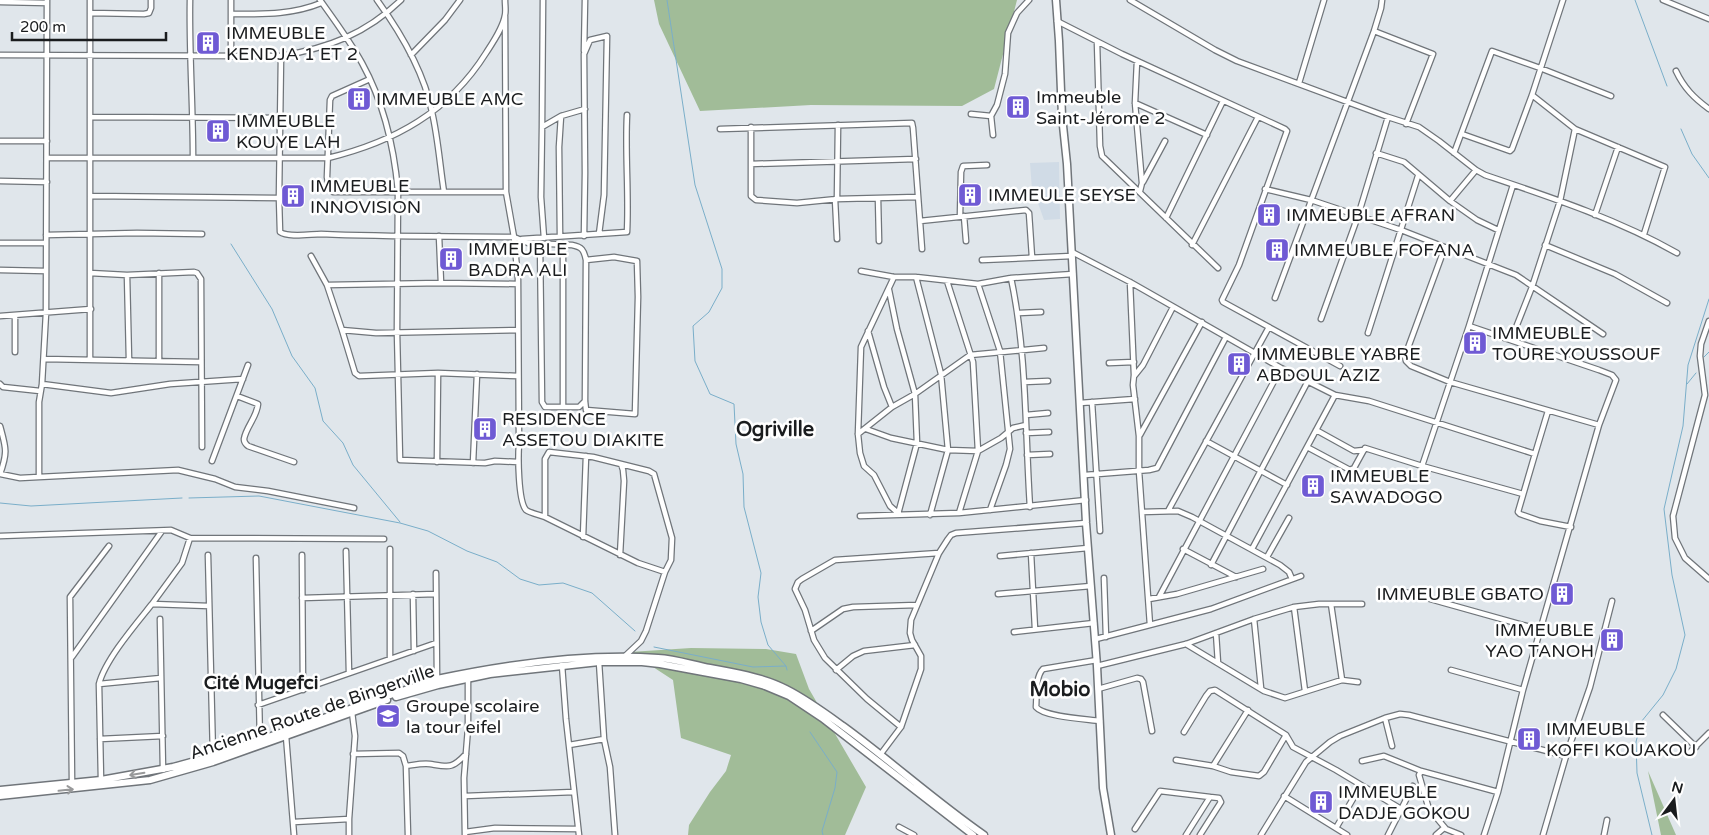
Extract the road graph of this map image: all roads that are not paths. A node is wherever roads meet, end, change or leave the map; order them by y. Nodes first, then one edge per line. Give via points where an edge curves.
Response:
1 (90, 0) edge
2 (151, 0) edge
3 (190, 0) edge
4 (231, 0) edge
5 (377, 0) edge
6 (401, 0) edge
7 (460, 0) edge
8 (505, 0) edge
9 (543, 0) edge
10 (585, 0) edge
11 (1029, 0) edge
12 (1056, 0) edge
13 (1131, 0) edge
14 (1324, 0) edge
15 (1382, 0) edge
16 (1563, 0) edge
17 (1663, 0) edge
18 (47, 1) edge
19 (321, 1) edge
20 (0, 2) edge
21 (90, 13) junction
22 (231, 14) junction
23 (387, 14) junction
24 (505, 16) junction
25 (1709, 19) edge
26 (1057, 21) junction
27 (1374, 31) junction
28 (348, 38) junction
29 (1097, 42) junction
30 (584, 54) junction
31 (0, 55) edge
32 (48, 55) junction
33 (90, 55) junction
34 (189, 55) junction
35 (231, 55) junction
36 (411, 55) junction
37 (281, 56) junction
38 (1137, 61) junction
39 (1540, 68) junction
40 (1676, 71) dead end
41 (370, 79) junction
42 (1299, 83) junction
43 (1532, 95) junction
44 (1611, 96) dead end
45 (1223, 101) junction
46 (1347, 101) junction
47 (1135, 103) junction
48 (584, 109) junction
49 (1709, 109) edge
50 (432, 112) junction
51 (971, 114) dead end
52 (627, 115) dead end
53 (561, 116) junction
54 (991, 116) junction
55 (90, 117) junction
56 (1258, 117) junction
57 (1388, 117) junction
58 (193, 118) junction
59 (281, 118) junction
60 (1406, 124) junction
61 (751, 126) junction
62 (838, 126) junction
63 (542, 127) junction
64 (720, 129) dead end
65 (1575, 129) junction
66 (1462, 134) junction
67 (993, 135) dead end
68 (1207, 135) junction
69 (390, 138) junction
70 (0, 141) edge
71 (1165, 141) dead end
72 (48, 142) junction
73 (1618, 147) junction
74 (1376, 153) junction
75 (1454, 153) junction
76 (90, 157) junction
77 (193, 157) junction
78 (47, 158) junction
79 (280, 158) junction
80 (328, 158) junction
81 (916, 159) junction
82 (837, 161) junction
83 (751, 164) junction
84 (987, 165) dead end
85 (1476, 170) junction
86 (1418, 176) junction
87 (0, 181) edge
88 (47, 182) junction
89 (1142, 183) junction
90 (1513, 185) junction
91 (1264, 189) junction
92 (398, 191) junction
93 (1140, 191) junction
94 (444, 192) junction
95 (506, 192) junction
96 (90, 196) junction
97 (918, 197) junction
98 (279, 198) junction
99 (878, 198) junction
100 (836, 199) junction
101 (1311, 200) junction
102 (1560, 201) junction
103 (1450, 202) junction
104 (1595, 215) junction
105 (962, 216) junction
106 (1358, 216) junction
107 (1166, 218) junction
108 (920, 222) junction
109 (1401, 230) junction
110 (1498, 230) junction
111 (89, 234) junction
112 (202, 234) dead end
113 (599, 234) junction
114 (1644, 234) junction
115 (46, 235) junction
116 (397, 236) junction
117 (439, 236) junction
118 (514, 236) junction
119 (560, 236) junction
120 (584, 236) junction
121 (544, 238) junction
122 (521, 239) junction
123 (837, 239) dead end
124 (879, 241) dead end
125 (966, 242) dead end
126 (0, 243) edge
127 (46, 243) junction
128 (540, 243) junction
129 (563, 244) junction
130 (1192, 245) junction
131 (1544, 245) junction
132 (1445, 247) junction
133 (922, 249) dead end
134 (1677, 253) dead end
135 (1072, 254) junction
136 (311, 256) dead end
137 (1032, 257) junction
138 (586, 260) junction
139 (982, 260) dead end
140 (1488, 263) junction
141 (1218, 268) dead end
142 (0, 270) edge
143 (46, 271) junction
144 (861, 272) dead end
145 (159, 273) junction
146 (90, 274) junction
147 (1072, 274) junction
148 (127, 275) junction
149 (894, 277) junction
150 (916, 277) junction
151 (1011, 278) junction
152 (947, 281) junction
153 (1130, 282) junction
154 (440, 283) junction
155 (397, 284) junction
156 (518, 284) junction
157 (978, 284) junction
158 (327, 285) junction
159 (1532, 286) junction
160 (889, 290) junction
161 (1275, 298) dead end
162 (1667, 303) dead end
163 (1173, 307) junction
164 (91, 309) junction
165 (1041, 312) dead end
166 (46, 313) junction
167 (1019, 313) junction
168 (15, 315) junction
169 (0, 316) edge
170 (1321, 319) dead end
171 (1709, 321) edge
172 (1202, 322) junction
173 (1269, 326) junction
174 (1468, 326) junction
175 (342, 330) junction
176 (518, 330) junction
177 (868, 331) junction
178 (397, 332) junction
179 (1368, 333) dead end
180 (1603, 334) dead end
181 (1226, 337) junction
182 (1511, 340) junction
183 (1044, 348) dead end
184 (1021, 350) junction
185 (1000, 351) junction
186 (15, 352) dead end
187 (1254, 353) junction
188 (970, 355) junction
189 (44, 359) junction
190 (90, 360) junction
191 (129, 360) junction
192 (158, 361) junction
193 (200, 362) junction
194 (1109, 362) dead end
195 (1134, 362) junction
196 (248, 365) dead end
197 (1340, 366) dead end
198 (1281, 368) junction
199 (438, 373) junction
200 (477, 374) junction
201 (942, 374) junction
202 (397, 375) junction
203 (518, 376) junction
204 (1134, 376) junction
205 (243, 379) junction
206 (1048, 381) dead end
207 (1308, 381) junction
208 (201, 382) junction
209 (1024, 382) junction
210 (1450, 382) junction
211 (0, 384) edge
212 (42, 384) junction
213 (40, 391) junction
214 (915, 394) junction
215 (1335, 395) junction
216 (237, 396) junction
217 (1707, 396) edge
218 (1135, 399) junction
219 (584, 401) junction
220 (1092, 402) junction
221 (1080, 403) junction
222 (563, 407) junction
223 (892, 407) junction
224 (1548, 411) junction
225 (1048, 413) dead end
226 (1026, 415) junction
227 (1436, 424) junction
228 (1026, 425) junction
229 (1599, 425) junction
230 (0, 426) edge
231 (866, 429) junction
232 (1316, 430) junction
233 (1049, 432) dead end
234 (1008, 433) junction
235 (1026, 433) junction
236 (858, 434) junction
237 (1140, 436) junction
238 (1206, 441) junction
239 (917, 444) junction
240 (202, 447) dead end
241 (1307, 447) junction
242 (948, 450) junction
243 (1364, 450) junction
244 (978, 451) junction
245 (1027, 454) junction
246 (1050, 454) dead end
247 (1535, 454) junction
248 (586, 456) junction
249 (1234, 456) junction
250 (212, 461) dead end
251 (294, 462) dead end
252 (437, 462) junction
253 (518, 462) junction
254 (473, 463) junction
255 (621, 464) junction
256 (1422, 466) junction
257 (1140, 471) junction
258 (1260, 471) junction
259 (0, 474) edge
260 (1097, 474) junction
261 (1085, 475) junction
262 (39, 478) junction
263 (1287, 485) junction
264 (1523, 494) junction
265 (1086, 500) junction
266 (1030, 507) junction
267 (354, 508) dead end
268 (990, 510) junction
269 (1168, 511) junction
270 (1142, 512) junction
271 (959, 513) junction
272 (898, 514) junction
273 (930, 515) junction
274 (860, 516) dead end
275 (545, 517) junction
276 (1289, 518) dead end
277 (1199, 521) junction
278 (1086, 523) junction
279 (1570, 527) junction
280 (162, 531) junction
281 (1100, 531) dead end
282 (0, 536) edge
283 (1225, 536) junction
284 (583, 537) junction
285 (190, 538) junction
286 (384, 539) dead end
287 (109, 546) dead end
288 (1088, 548) junction
289 (390, 549) dead end
290 (1183, 549) junction
291 (1252, 549) junction
292 (346, 552) dead end
293 (939, 553) junction
294 (1031, 553) junction
295 (208, 555) dead end
296 (302, 555) dead end
297 (620, 555) junction
298 (1000, 556) dead end
299 (1267, 557) junction
300 (256, 558) dead end
301 (1211, 564) junction
302 (1263, 569) dead end
303 (436, 572) dead end
304 (665, 572) junction
305 (1301, 576) dead end
306 (1236, 577) junction
307 (1104, 578) dead end
308 (1292, 579) junction
309 (1709, 580) edge
310 (1092, 586) junction
311 (1032, 591) junction
312 (1405, 592) dead end
313 (413, 594) junction
314 (436, 594) junction
315 (998, 594) dead end
316 (391, 595) junction
317 (346, 596) junction
318 (1159, 597) junction
319 (302, 598) junction
320 (1149, 599) junction
321 (1612, 601) dead end
322 (152, 604) junction
323 (1331, 604) junction
324 (1362, 604) dead end
325 (917, 605) junction
326 (209, 606) junction
327 (1294, 607) junction
328 (160, 619) dead end
329 (1254, 620) junction
330 (1094, 623) junction
331 (1150, 625) junction
332 (811, 630) junction
333 (1035, 630) junction
334 (1541, 630) junction
335 (1014, 632) dead end
336 (1216, 633) junction
337 (1106, 636) junction
338 (1096, 639) junction
339 (436, 642) junction
340 (1186, 644) junction
341 (915, 646) junction
342 (414, 651) junction
343 (624, 657) junction
344 (71, 658) junction
345 (390, 659) junction
346 (599, 662) junction
347 (1097, 663) junction
348 (1218, 663) junction
349 (562, 665) junction
350 (836, 670) junction
351 (1451, 670) dead end
352 (349, 674) junction
353 (162, 678) junction
354 (468, 678) junction
355 (437, 679) junction
356 (1342, 680) junction
357 (1358, 682) dead end
358 (99, 684) junction
359 (1098, 688) junction
360 (1261, 688) junction
361 (303, 690) junction
362 (1524, 690) junction
363 (1305, 691) junction
364 (258, 705) junction
365 (1248, 710) junction
366 (352, 712) junction
367 (1663, 715) dead end
368 (1385, 718) junction
369 (1100, 721) junction
370 (901, 726) junction
371 (1152, 731) dead end
372 (1184, 732) dead end
373 (1709, 733) edge
374 (1286, 735) junction
375 (162, 736) junction
376 (286, 736) junction
377 (100, 739) junction
378 (604, 739) junction
379 (1510, 741) junction
380 (260, 742) junction
381 (569, 745) junction
382 (1392, 746) dead end
383 (1696, 747) junction
384 (354, 754) junction
385 (466, 754) junction
386 (1688, 754) dead end
387 (212, 756) junction
388 (1566, 756) junction
389 (879, 757) junction
390 (1312, 757) junction
391 (1176, 760) dead end
392 (1362, 761) dead end
393 (406, 766) junction
394 (1213, 766) junction
395 (163, 770) junction
396 (1422, 771) junction
397 (101, 780) junction
398 (72, 782) junction
399 (1362, 785) junction
400 (1413, 786) dead end
401 (0, 790) edge
402 (574, 792) junction
403 (1498, 792) junction
404 (0, 796) edge
405 (465, 796) junction
406 (1284, 796) junction
407 (1210, 797) junction
408 (1401, 809) junction
409 (349, 819) junction
410 (1108, 819) junction
411 (1607, 820) dead end
412 (294, 822) junction
413 (899, 827) dead end
414 (1336, 828) junction
415 (1444, 828) junction
416 (578, 829) junction
417 (1135, 829) dead end
418 (465, 833) edge
419 (294, 835) edge
420 (349, 835) edge
421 (408, 835) edge
422 (579, 835) edge
423 (614, 835) edge
424 (914, 835) edge
425 (973, 835) edge
426 (984, 835) edge
427 (1107, 835) edge
428 (1111, 835) edge
429 (1186, 835) edge
430 (1200, 835) edge
431 (1261, 835) edge
432 (1347, 835) edge
433 (1388, 835) edge
434 (1436, 835) edge
435 (1461, 835) edge
436 (1484, 835) edge
437 (1543, 835) edge
438 (1604, 835) edge

1 - 21 street
2 - 21 street via 149,13
3 - 34 street
4 - 22 street
5 - 23 street
6 - 23 street
7 - 36 street
8 - 24 street
9 - 63 street
10 - 30 street
11 - 54 street via 1010,26 1005,74
12 - 26 street
13 - 42 street via 1237,61
14 - 42 street
15 - 27 street
16 - 39 street
17 - 25 street
18 - 20 street
18 - 32 street
19 - 22 street via 308,8 288,12
19 - 28 street
21 - 33 street
22 - 35 street
23 - 28 street
23 - 36 street
24 - 50 street via 476,69
24 - 95 street
26 - 29 street
26 - 135 street
27 - 46 street
27 - 60 street via 1433,54
28 - 37 street via 313,50
28 - 41 street
29 - 38 street
29 - 93 street via 1102,156
30 - 48 street
30 - 113 street via 590,40 607,36 604,195
31 - 32 street
32 - 33 street
32 - 72 street
33 - 34 street
33 - 55 street
34 - 35 street
34 - 58 street
35 - 37 street
36 - 50 street
37 - 59 street
38 - 45 street
38 - 47 street
39 - 43 street
39 - 44 street
39 - 66 street via 1492,51
40 - 49 street via 1691,95
41 - 69 street
41 - 80 street via 332,96
42 - 46 street
43 - 65 street
43 - 66 street via 1510,151
45 - 56 street
45 - 68 street
46 - 57 street
46 - 101 street
47 - 68 street
47 - 89 street
48 - 53 street
48 - 120 street
50 - 69 street
50 - 94 street
51 - 54 street
52 - 113 street via 626,232
53 - 63 street
53 - 119 street
54 - 67 street
55 - 58 street
55 - 76 street
56 - 91 street via 1287,131
56 - 130 street
57 - 60 street
57 - 74 street
58 - 59 street
58 - 77 street
59 - 79 street
60 - 75 street via 1424,130
61 - 62 street
61 - 64 street
61 - 83 street
62 - 81 street via 912,123
62 - 82 street
63 - 121 street
65 - 73 street
65 - 102 street
66 - 75 street
68 - 107 street
69 - 80 street
69 - 92 street
70 - 72 street
71 - 89 street
72 - 78 street
73 - 104 street
73 - 114 street via 1665,167
74 - 86 street via 1404,162
74 - 106 street
75 - 85 street
76 - 77 street
76 - 78 street
76 - 96 street
77 - 79 street
78 - 88 street
79 - 80 street
79 - 98 street
80 - 92 street via 328,185 333,192
81 - 82 street
81 - 97 street
82 - 83 street
82 - 100 street
83 - 100 street via 751,196 756,200 797,202
84 - 105 street via 963,166
85 - 90 street
85 - 103 street
86 - 103 street
86 - 109 street
87 - 88 street
88 - 115 street
89 - 93 street
90 - 102 street
90 - 110 street
91 - 101 street
91 - 173 street via 1239,264 1222,300
92 - 94 street
92 - 116 street
93 - 107 street
94 - 95 street
95 - 118 street
96 - 98 street
96 - 111 street
97 - 99 street
97 - 108 street
98 - 116 street via 280,232 284,235
99 - 100 street
99 - 124 street
100 - 123 street
101 - 106 street
101 - 161 street
102 - 104 street
102 - 131 street
103 - 110 street
104 - 114 street
105 - 108 street
105 - 125 street
105 - 137 street via 1028,211
106 - 109 street
106 - 170 street
107 - 130 street
108 - 133 street
109 - 132 street
109 - 179 street
110 - 140 street
111 - 112 street
111 - 115 street
111 - 146 street
113 - 120 street
114 - 134 street
115 - 127 street
116 - 117 street
116 - 155 street
117 - 118 street
117 - 154 street
118 - 122 street
118 - 156 street
119 - 120 street
119 - 121 street
121 - 122 street
122 - 128 street
126 - 127 street
127 - 143 street
128 - 129 street
128 - 222 street via 541,398 545,407
129 - 138 street via 579,246
129 - 222 street
130 - 141 street
131 - 159 street
131 - 162 street via 1615,274
132 - 140 street
132 - 210 street via 1405,358 1411,366
135 - 137 street
135 - 147 street
135 - 153 street
136 - 158 street
137 - 139 street
138 - 219 street
138 - 219 street via 614,257 637,261 635,414 586,410
140 - 159 street
140 - 174 street
142 - 143 street
143 - 166 street
144 - 149 street
145 - 148 street
145 - 192 street
145 - 193 street via 194,272 200,276
146 - 148 street
146 - 164 street
147 - 151 street
147 - 221 street
148 - 191 street
149 - 150 street
149 - 160 street
150 - 152 street
150 - 201 street
151 - 157 street
151 - 167 street
152 - 157 street
152 - 188 street
153 - 163 street
153 - 195 street
154 - 155 street
154 - 156 street
155 - 158 street
155 - 178 street
156 - 176 street
157 - 185 street
158 - 175 street
159 - 180 street
159 - 182 street
160 - 177 street
160 - 214 street
163 - 172 street
163 - 204 street
164 - 166 street
164 - 190 street
165 - 167 street
166 - 168 street
166 - 189 street
167 - 184 street
168 - 169 street
168 - 186 street
171 - 217 street via 1700,356
172 - 181 street
172 - 237 street
173 - 187 street
173 - 197 street
174 - 182 street
174 - 210 street
175 - 178 street
175 - 202 street via 355,373 359,376
176 - 178 street
176 - 203 street
177 - 223 street
177 - 236 street via 860,354
178 - 202 street
181 - 187 street
181 - 257 street via 1157,468
182 - 229 street via 1615,378
183 - 184 street
184 - 185 street
184 - 209 street
185 - 188 street
185 - 234 street
187 - 198 street
187 - 238 street
188 - 201 street
188 - 244 street
189 - 190 street
189 - 212 street
190 - 191 street
191 - 192 street
192 - 193 street
193 - 208 street
194 - 195 street
195 - 204 street
196 - 205 street
198 - 207 street
198 - 249 street
199 - 200 street
199 - 202 street
199 - 252 street
200 - 203 street
200 - 254 street
201 - 214 street
201 - 242 street
202 - 252 street via 400,460
203 - 253 street
204 - 218 street
205 - 208 street
205 - 216 street
206 - 209 street
207 - 215 street
207 - 258 street
208 - 212 street via 112,393
208 - 240 street
209 - 226 street
210 - 224 street
210 - 227 street
211 - 213 street
212 - 213 street
213 - 262 street
214 - 223 street
214 - 239 street
215 - 227 street via 1369,401
215 - 232 street
216 - 250 street
216 - 251 street via 258,404 245,443
217 - 309 street via 1673,516 1675,538 1685,558
218 - 220 street
218 - 237 street
219 - 222 street via 579,407
220 - 221 street
220 - 260 street
221 - 261 street
223 - 231 street
224 - 229 street
224 - 247 street
225 - 226 street
226 - 228 street
227 - 247 street
227 - 256 street
228 - 234 street via 1013,428
228 - 235 street
229 - 279 street
230 - 259 street via 6,452
231 - 236 street
231 - 239 street
232 - 241 street
232 - 243 street via 1354,451
233 - 235 street
234 - 244 street
234 - 268 street via 1009,457
235 - 245 street
236 - 272 street via 864,466 874,475 890,506
237 - 257 street
238 - 249 street
238 - 269 street
239 - 242 street
239 - 272 street
241 - 243 street via 1351,470
241 - 263 street
242 - 244 street
242 - 273 street
243 - 256 street via 1368,448
244 - 271 street
245 - 246 street
245 - 266 street
247 - 264 street
248 - 255 street
248 - 275 street via 547,454
248 - 284 street
249 - 258 street
249 - 277 street
252 - 254 street
253 - 254 street
253 - 275 street via 525,508
255 - 297 street via 624,481
255 - 304 street via 649,471 656,478 672,544 671,560
256 - 264 street
257 - 260 street
257 - 270 street
258 - 263 street
258 - 283 street
259 - 262 street
260 - 261 street
260 - 281 street
261 - 265 street
262 - 267 street via 178,470 235,487
263 - 291 street
264 - 279 street via 1518,510 1520,514
265 - 266 street
265 - 278 street
266 - 268 street
268 - 271 street
269 - 270 street
269 - 277 street via 1178,511
270 - 320 street
271 - 273 street
272 - 273 street
272 - 274 street
275 - 284 street
276 - 299 street
277 - 283 street
277 - 290 street
278 - 288 street
278 - 293 street via 956,533 951,535
279 - 334 street
280 - 282 street
280 - 285 street via 171,530
280 - 344 street
283 - 291 street
283 - 301 street
284 - 297 street
285 - 286 street
285 - 322 street via 182,563
287 - 344 street via 70,598
288 - 294 street
288 - 310 street
289 - 316 street
290 - 301 street
290 - 318 street
291 - 299 street
292 - 317 street
293 - 325 street
293 - 332 street via 842,558 818,568 798,582 795,589
294 - 298 street
294 - 311 street
295 - 326 street
296 - 319 street
297 - 304 street
299 - 308 street via 1286,568
300 - 364 street
301 - 306 street
302 - 306 street
303 - 314 street
304 - 343 street via 642,641
305 - 308 street
306 - 318 street
307 - 337 street
308 - 331 street via 1211,608
310 - 311 street
310 - 330 street
311 - 315 street
311 - 333 street
312 - 334 street
313 - 314 street
313 - 316 street
313 - 342 street
314 - 339 street
316 - 317 street
316 - 345 street
317 - 319 street
317 - 352 street
318 - 320 street
319 - 361 street
320 - 331 street
321 - 388 street via 1590,687
322 - 326 street
322 - 358 street via 118,650
323 - 324 street
323 - 327 street
323 - 356 street
325 - 332 street via 844,609
325 - 341 street via 910,633
326 - 387 street
327 - 329 street
327 - 363 street
328 - 353 street
329 - 336 street
329 - 360 street
330 - 333 street
330 - 338 street
331 - 337 street
332 - 350 street via 824,658
333 - 335 street
334 - 362 street
336 - 340 street
336 - 348 street
337 - 338 street
338 - 347 street
339 - 342 street
339 - 355 street
340 - 347 street
340 - 348 street
341 - 350 street via 864,651
341 - 370 street via 921,656 921,669
342 - 345 street
343 - 355 street, Ancienne Route de Bingerville via 528,664
343 - 389 street, Ancienne Route de Bingerville via 661,658 767,681 787,689 827,714
344 - 398 street
345 - 352 street
346 - 349 street, Ancienne Route de Bingerville
346 - 378 street
346 - 389 street, Ancienne Route de Bingerville via 660,664 765,686 789,696
347 - 359 street
347 - 369 street via 1043,669 1038,679 1036,707 1055,715
348 - 360 street
349 - 354 street, Ancienne Route de Bingerville
349 - 381 street
350 - 370 street
351 - 362 street
352 - 361 street
353 - 358 street
353 - 375 street
354 - 366 street, Ancienne Route de Bingerville via 397,696
354 - 385 street
355 - 380 street, Ancienne Route de Bingerville
356 - 357 street
356 - 363 street
358 - 377 street
359 - 369 street
359 - 371 street via 1141,679
360 - 363 street via 1285,698
361 - 364 street
362 - 379 street
364 - 380 street
365 - 372 street via 1215,690 1210,691
365 - 374 street
365 - 394 street
366 - 376 street, Ancienne Route de Bingerville
366 - 384 street
367 - 383 street
368 - 379 street via 1409,714
368 - 382 street
368 - 390 street via 1340,736
369 - 410 street
370 - 389 street
373 - 383 street
374 - 390 street via 1293,747
374 - 394 street via 1259,776
375 - 377 street
375 - 395 street
376 - 380 street, Ancienne Route de Bingerville
376 - 412 street
377 - 397 street
378 - 381 street
378 - 423 street via 610,767
379 - 388 street
379 - 403 street
380 - 387 street, Ancienne Route de Bingerville
404 -> 380 street, Ancienne Route de Bingerville via 150,780 212,762
381 - 402 street
383 - 386 street
384 - 393 street via 399,753
384 - 409 street
385 - 393 street via 457,763 444,767 426,764
385 - 405 street
387 - 395 street, Ancienne Route de Bingerville
388 - 437 street
389 - 425 street, Ancienne Route de Bingerville
389 - 426 street, Ancienne Route de Bingerville
390 - 399 street
390 - 406 street
391 - 394 street
392 - 396 street via 1384,756
393 - 421 street
395 -> 397 street, Ancienne Route de Bingerville
396 - 403 street
396 - 415 street via 1419,775 1428,806
397 - 398 street, Ancienne Route de Bingerville
398 - 401 street, Ancienne Route de Bingerville
399 - 408 street
399 - 414 street
400 - 408 street
402 - 405 street
402 - 416 street
403 - 436 street
405 - 418 street
406 - 414 street
406 - 431 street
407 - 417 street via 1160,791
407 - 429 street
407 - 430 street via 1219,798 1221,802
408 - 433 street
409 - 412 street
409 - 420 street
410 - 427 street
410 - 428 street
411 - 438 street
412 - 419 street
413 - 424 street
414 - 432 street
415 - 434 street
415 - 435 street
416 - 418 street via 495,828
416 - 422 street

